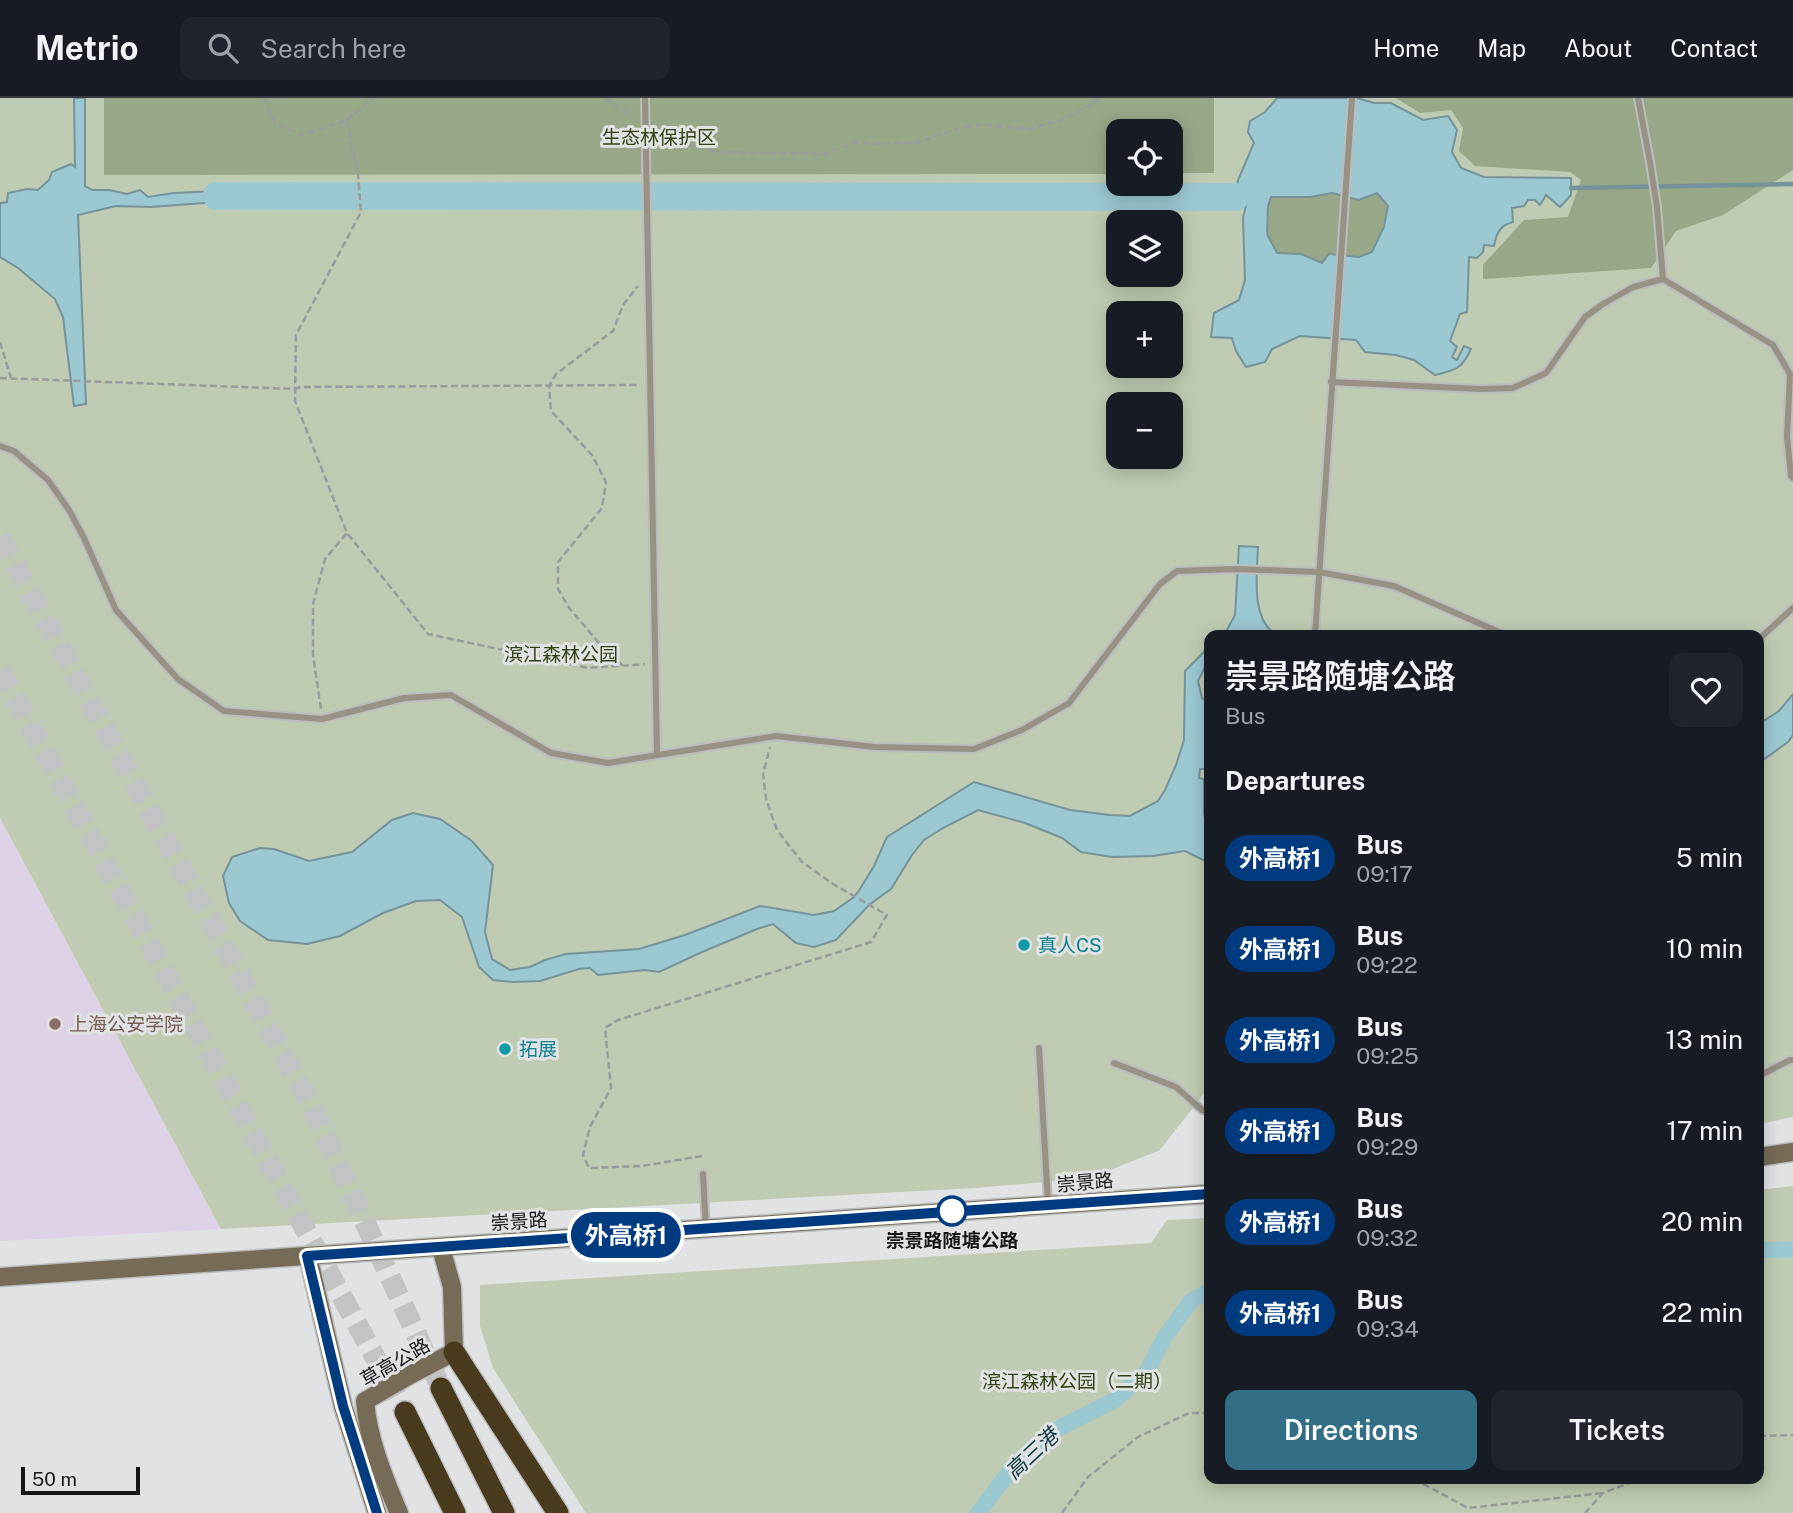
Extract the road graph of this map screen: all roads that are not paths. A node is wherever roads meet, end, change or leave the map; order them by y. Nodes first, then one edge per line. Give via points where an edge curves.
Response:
1 (645, 98) edge
2 (1352, 98) edge
3 (1638, 98) edge
4 (1663, 279) junction
5 (1331, 382) junction
6 (0, 446) edge
7 (1793, 478) edge
8 (1319, 572) junction
9 (1793, 608) edge
10 (1315, 630) edge
11 (1495, 630) edge
12 (1764, 634) edge
13 (657, 755) junction
14 (1039, 1048) dead end
15 (1793, 1060) edge
16 (1114, 1063) dead end
17 (1764, 1073) edge
18 (1204, 1110) edge
19 (1793, 1152) edge
20 (1764, 1156) edge
21 (703, 1174) dead end
22 (1204, 1194) edge
23 (1048, 1206) junction
24 (706, 1229) junction
25 (441, 1248) junction
26 (307, 1256) junction
27 (0, 1277) edge
28 (454, 1352) junction
29 (441, 1388) tunnel mouth
30 (365, 1401) junction
31 (343, 1406) junction
32 (405, 1412) tunnel mouth
33 (377, 1513) edge
34 (399, 1513) edge
35 (455, 1513) edge
36 (504, 1513) edge
37 (558, 1513) edge

1 - 13 lane
2 - 5 lane
3 - 4 lane via 1657,207
4 - 5 lane via 1633,288 1594,310 1546,373 1513,388
4 - 7 lane via 1773,345 1790,374 1787,437
5 - 8 lane
6 - 13 lane via 14,451 48,480 79,529 116,611 178,679 224,712 322,719 404,698 451,695 551,752 608,763
8 - 10 lane
8 - 11 lane via 1394,586
8 - 13 lane via 1177,571 1160,584 1069,703 1022,730 974,749 875,747 773,737
9 - 12 lane
14 - 23 lane
15 - 17 lane
16 - 18 lane via 1176,1087
19 - 20 street
21 - 24 lane
22 - 23 street, 崇景路
23 - 24 street, 崇景路
24 - 25 street, 崇景路
25 - 26 street, 崇景路
25 - 28 street, 草高公路 via 452,1287
26 - 27 street, 崇景路
26 - 31 street, 草高公路
28 - 30 street, 草高公路
28 - 37 highway
29 - 36 highway
30 - 31 street
30 - 34 street, 草高公路 via 380,1463
31 - 33 street, 草高公路
32 - 35 highway

